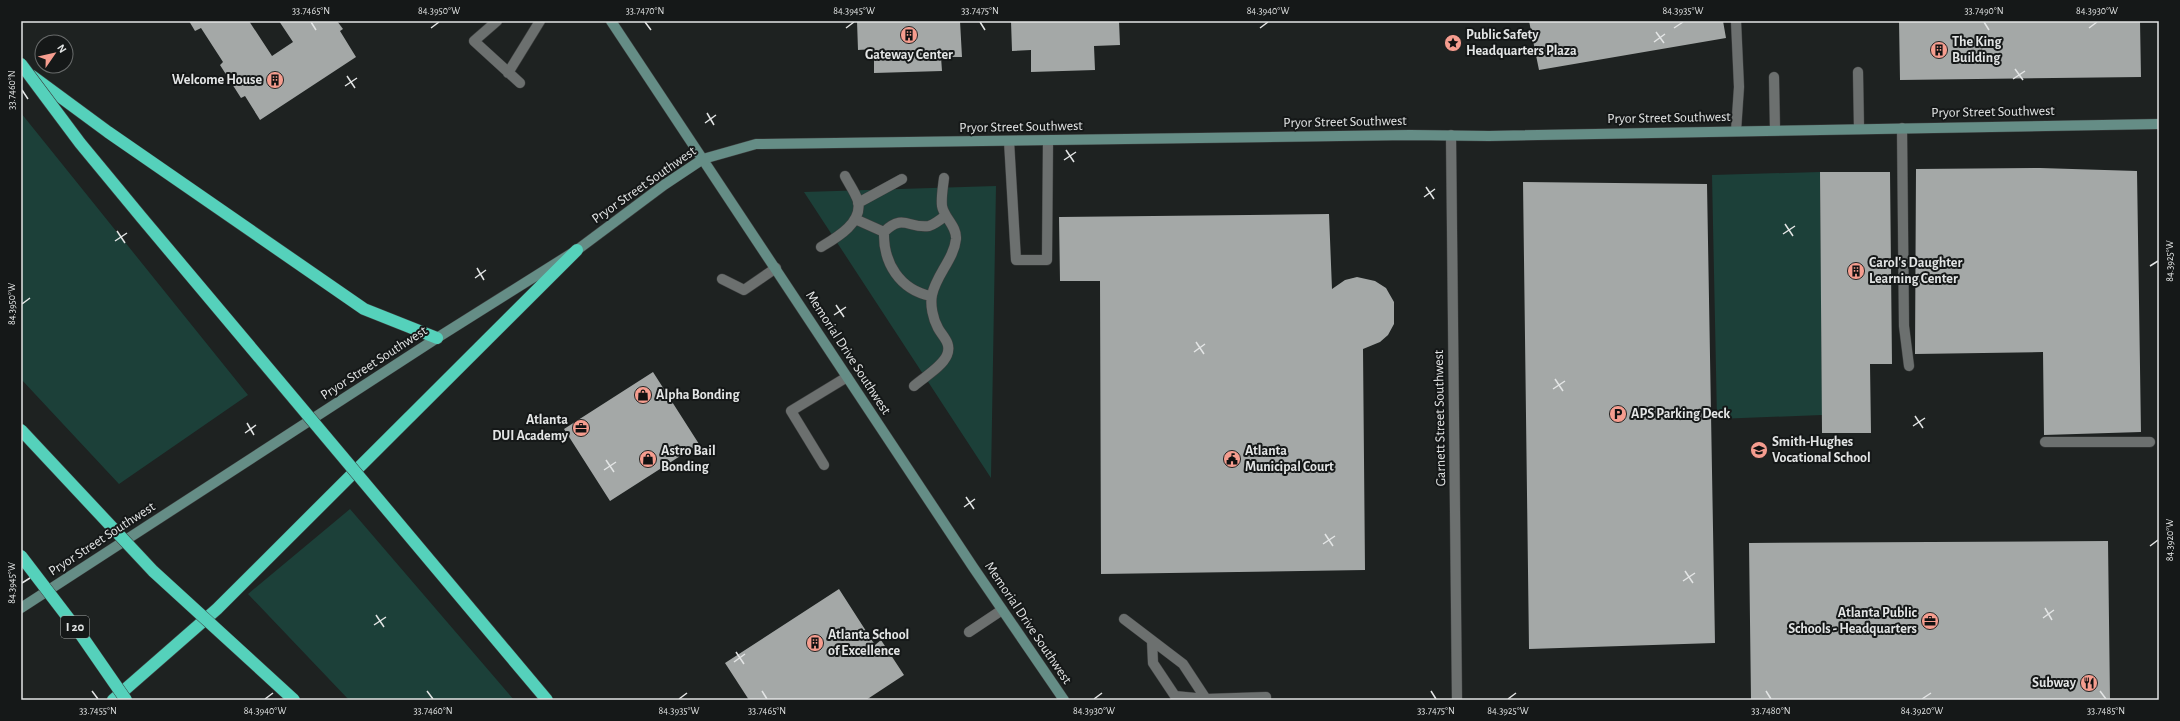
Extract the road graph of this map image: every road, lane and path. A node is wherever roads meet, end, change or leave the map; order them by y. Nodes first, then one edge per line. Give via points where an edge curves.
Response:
1 (497, 21) edge
2 (540, 21) edge
3 (611, 21) edge
4 (1736, 21) edge
5 (21, 64) edge
6 (21, 68) edge
7 (508, 72) junction
8 (1858, 72) dead end
9 (1774, 77) dead end
10 (520, 83) dead end
11 (2159, 124) edge
12 (1859, 128) junction
13 (1902, 128) junction
14 (1774, 130) junction
15 (1736, 131) junction
16 (1451, 135) junction
17 (1009, 141) junction
18 (1048, 141) junction
19 (703, 159) junction
20 (845, 176) dead end
21 (944, 178) dead end
22 (902, 179) dead end
23 (858, 203) junction
24 (945, 216) junction
25 (855, 219) junction
26 (884, 232) junction
27 (821, 247) dead end
28 (577, 250) junction
29 (776, 268) junction
30 (722, 279) dead end
31 (932, 296) junction
32 (438, 338) junction
33 (1909, 366) dead end
34 (847, 377) junction
35 (914, 386) dead end
36 (21, 430) edge
37 (2045, 442) dead end
38 (2150, 442) dead end
39 (824, 465) dead end
40 (21, 556) edge
41 (21, 608) edge
42 (1002, 610) junction
43 (1124, 619) dead end
44 (969, 632) dead end
45 (1152, 641) junction
46 (1206, 699) edge
47 (113, 700) edge
48 (126, 700) edge
49 (294, 700) edge
50 (547, 700) edge
51 (1064, 700) edge
52 (1266, 700) edge
53 (1458, 700) edge

1 - 7 street via 474,41
2 - 7 street
3 - 19 main road, Memorial Drive Southwest
4 - 15 street via 1739,86
5 - 50 highway, bridge via 80,143 142,218
6 - 32 highway via 108,132 364,309
7 - 10 street
8 - 12 street
9 - 14 street
11 - 13 main road, Pryor Street Southwest
12 - 13 main road, Pryor Street Southwest
12 - 14 main road, Pryor Street Southwest
13 - 33 street via 1904,326
14 - 15 main road, Pryor Street Southwest
15 - 16 main road, Pryor Street Southwest
16 - 18 main road, Pryor Street Southwest
16 - 53 street, Garnett Street Southwest
17 - 18 main road, Pryor Street Southwest
17 - 18 street via 1016,260 1047,260
17 - 19 main road, Pryor Street Southwest via 756,144
19 - 28 main road, Pryor Street Southwest
19 - 29 main road, Memorial Drive Southwest
20 - 23 street
21 - 24 street via 942,206
22 - 23 street
23 - 25 street
24 - 26 street via 927,226 895,223
24 - 31 street via 954,228 956,239
25 - 26 street
25 - 27 street via 842,233
26 - 31 street via 884,251 893,270 906,286
28 - 32 main road, Pryor Street Southwest
28 - 47 highway via 217,609
29 - 30 street via 744,290
29 - 34 main road, Memorial Drive Southwest
31 - 35 street via 933,313 938,328 949,347 940,364
32 - 41 main road, Pryor Street Southwest
34 - 39 street via 791,411
34 - 42 main road, Memorial Drive Southwest
36 - 49 highway, bridge via 153,571
37 - 38 street
40 - 48 highway, I 20, bridge via 79,632
42 - 44 street
42 - 51 main road, Memorial Drive Southwest
43 - 45 street
45 - 46 street via 1183,664
45 - 46 street via 1153,663 1175,696
46 - 52 street via 1266,697

